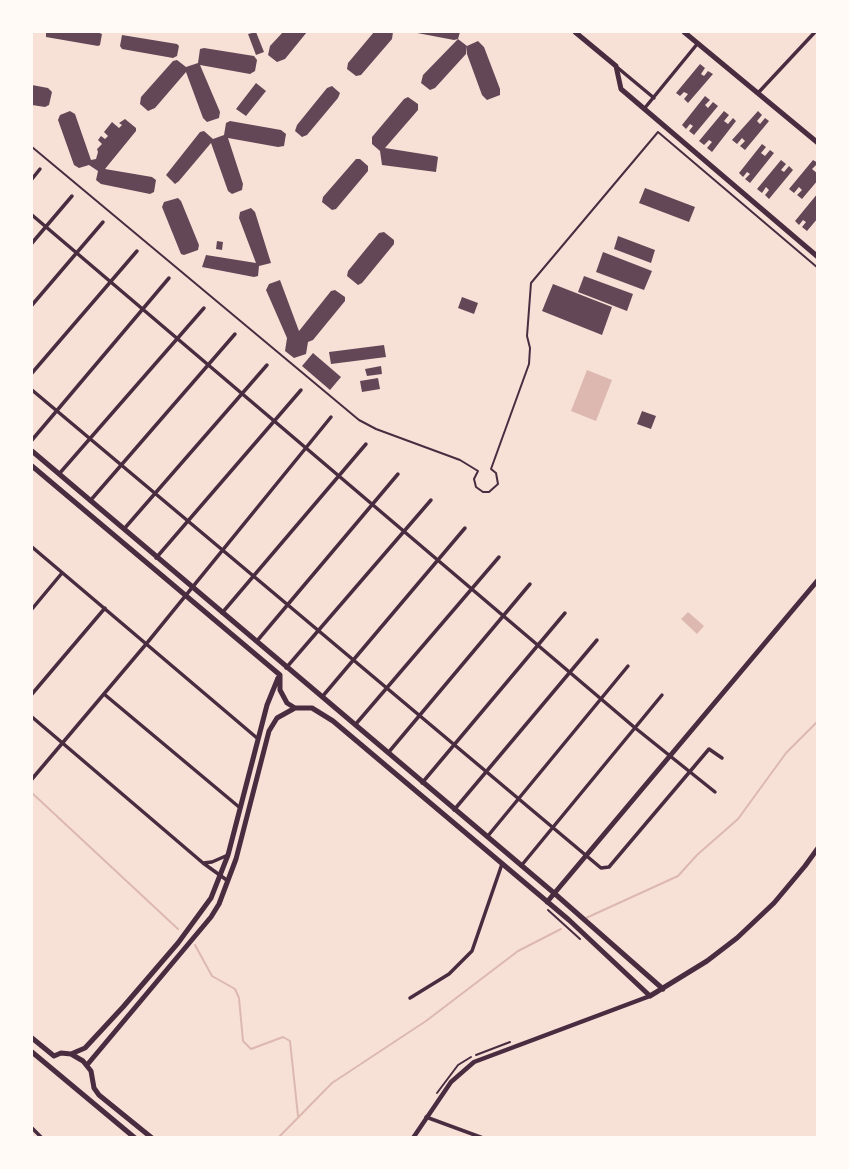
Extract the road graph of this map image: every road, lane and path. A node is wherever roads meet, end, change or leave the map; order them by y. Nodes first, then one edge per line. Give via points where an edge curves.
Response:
1 (575, 32) edge
2 (684, 32) edge
3 (815, 32) edge
4 (698, 43) junction
5 (616, 66) junction
6 (758, 93) junction
7 (654, 98) junction
8 (644, 109) junction
9 (817, 143) edge
10 (32, 147) edge
11 (40, 169) dead end
12 (32, 179) edge
13 (72, 196) dead end
14 (32, 215) edge
15 (103, 222) dead end
16 (46, 227) junction
17 (32, 243) edge
18 (137, 251) dead end
19 (77, 253) junction
20 (817, 257) edge
21 (817, 268) edge
22 (169, 278) dead end
23 (111, 282) junction
24 (32, 305) edge
25 (204, 308) dead end
26 (143, 309) junction
27 (235, 334) dead end
28 (177, 338) junction
29 (208, 365) junction
30 (267, 365) dead end
31 (32, 373) edge
32 (32, 390) edge
33 (301, 390) dead end
34 (242, 393) junction
35 (56, 411) junction
36 (331, 417) dead end
37 (274, 421) junction
38 (89, 439) junction
39 (32, 440) edge
40 (366, 444) dead end
41 (307, 448) junction
42 (32, 451) edge
43 (121, 466) junction
44 (32, 467) edge
45 (59, 474) junction
46 (398, 474) dead end
47 (339, 476) junction
48 (154, 494) junction
49 (431, 500) dead end
50 (90, 502) junction
51 (373, 505) junction
52 (187, 522) junction
53 (465, 528) dead end
54 (123, 530) junction
55 (404, 531) junction
56 (32, 547) edge
57 (222, 552) junction
58 (499, 557) dead end
59 (156, 558) junction
60 (438, 560) junction
61 (62, 573) junction
62 (252, 577) junction
63 (817, 580) edge
64 (530, 584) dead end
65 (191, 588) junction
66 (471, 589) junction
67 (186, 595) junction
68 (286, 606) junction
69 (104, 608) junction
70 (32, 609) edge
71 (565, 613) dead end
72 (221, 614) junction
73 (505, 617) junction
74 (317, 632) junction
75 (597, 640) dead end
76 (256, 642) junction
77 (147, 643) junction
78 (539, 646) junction
79 (355, 661) junction
80 (628, 666) dead end
81 (286, 668) junction
82 (570, 672) junction
83 (280, 675) junction
84 (387, 688) junction
85 (32, 694) edge
86 (104, 694) junction
87 (662, 695) dead end
88 (322, 697) junction
89 (601, 698) junction
90 (295, 708) junction
91 (312, 708) junction
92 (420, 716) junction
93 (32, 717) edge
94 (355, 725) junction
95 (634, 727) junction
96 (258, 738) junction
97 (62, 743) junction
98 (454, 744) junction
99 (388, 753) junction
100 (668, 756) junction
101 (722, 758) dead end
102 (486, 772) junction
103 (689, 772) junction
104 (32, 779) edge
105 (422, 783) junction
106 (715, 792) dead end
107 (518, 800) junction
108 (239, 807) junction
109 (454, 810) junction
110 (551, 828) junction
111 (487, 838) junction
112 (817, 848) edge
113 (228, 855) junction
114 (585, 856) junction
115 (203, 863) junction
116 (502, 864) junction
117 (521, 866) junction
118 (220, 877) junction
119 (229, 882) junction
120 (554, 893) junction
121 (544, 903) junction
122 (581, 940) dead end
123 (663, 989) junction
124 (650, 996) junction
125 (410, 998) dead end
126 (32, 1038) edge
127 (517, 1040) dead end
128 (32, 1052) edge
129 (71, 1054) junction
130 (54, 1056) junction
131 (87, 1065) junction
132 (49, 1067) junction
133 (94, 1088) junction
134 (82, 1094) junction
135 (435, 1096) dead end
136 (426, 1117) junction
137 (32, 1128) edge
138 (141, 1130) junction
139 (37, 1133) junction
140 (135, 1137) edge
141 (33, 1138) edge
142 (42, 1138) edge
143 (152, 1138) edge
144 (413, 1138) edge
145 (483, 1138) edge

1 - 5 main road
2 - 4 main road
3 - 6 street
4 - 6 main road
4 - 7 street
5 - 7 street
5 - 8 main road via 621,89
6 - 9 main road
7 - 8 street
8 - 20 main road
10 - 21 lane via 359,420 460,460 478,471 474,479 483,492 498,484 491,469 529,364 531,283 658,132
11 - 12 street
13 - 16 street
14 - 16 street
15 - 19 street
16 - 17 street
16 - 19 street
18 - 23 street
19 - 23 street
19 - 24 street
22 - 26 street
23 - 26 street
23 - 31 street
25 - 28 street
26 - 28 street
26 - 35 street
27 - 29 street
28 - 29 street
28 - 38 street
29 - 34 street
29 - 43 street
30 - 34 street
32 - 35 street
33 - 37 street
34 - 37 street
34 - 48 street
35 - 38 street
35 - 39 street
36 - 41 street
37 - 41 street
37 - 52 street
38 - 43 street
38 - 45 street
40 - 47 street
41 - 47 street
41 - 57 street
42 - 45 main road
43 - 48 street
43 - 50 street
44 - 67 main road
45 - 50 main road
46 - 51 street
47 - 51 street
47 - 62 street
48 - 52 street
48 - 54 street
49 - 55 street
50 - 54 main road
51 - 55 street
51 - 68 street
52 - 57 street
52 - 59 street
53 - 60 street
54 - 59 main road
55 - 60 street
55 - 74 street
56 - 61 street
57 - 62 street
57 - 65 street
58 - 66 street
59 - 65 main road
60 - 66 street
60 - 79 street
61 - 69 street
61 - 70 street
62 - 68 street
62 - 72 street
63 - 100 main road
64 - 73 street
65 - 67 street
65 - 72 main road
66 - 73 street
66 - 84 street
67 - 77 street
67 - 83 main road
68 - 74 street
68 - 76 street
69 - 77 street
69 - 85 street
71 - 78 street
72 - 76 main road
73 - 78 street
73 - 92 street
74 - 79 street
74 - 81 street
75 - 82 street
76 - 81 main road
77 - 86 street
77 - 96 street
78 - 82 street
78 - 98 street
79 - 84 street
79 - 88 street
80 - 89 street
81 - 83 main road
81 - 88 main road
82 - 89 street
82 - 102 street
83 - 90 main road via 282,698
83 - 96 main road
84 - 92 street
84 - 94 street
86 - 97 street
86 - 108 street
87 - 95 street
88 - 91 main road
88 - 94 main road
89 - 95 street
89 - 107 street
90 - 91 main road
90 - 119 main road via 277,718 269,731
91 - 116 main road
92 - 98 street
92 - 99 street
93 - 97 street
94 - 99 main road
95 - 100 street
95 - 110 street
96 - 108 main road
97 - 104 street
97 - 115 street
98 - 102 street
98 - 105 street
99 - 105 main road
100 - 103 street
100 - 114 main road
101 - 103 street via 709,749
102 - 107 street
102 - 109 street
103 - 106 street
103 - 114 street via 609,867 601,868
105 - 109 main road
107 - 110 street
107 - 111 street
108 - 113 main road
109 - 111 main road
110 - 114 street
110 - 117 street
111 - 117 main road
112 - 123 main road via 774,903 737,938
113 - 115 street
113 - 118 main road
114 - 120 main road
115 - 118 street
116 - 121 main road
116 - 125 street via 472,951 449,974
117 - 120 main road
118 - 119 street
118 - 129 main road via 178,943 85,1048
119 - 131 main road via 211,917
120 - 121 main road
120 - 123 main road
121 - 122 path
121 - 124 main road
123 - 124 main road
124 - 136 street via 474,1062 451,1082
126 - 130 main road
127 - 135 path via 466,1059
128 - 132 main road
129 - 130 main road
129 - 131 main road
130 - 132 main road
131 - 133 main road
132 - 134 main road
133 - 134 main road
133 - 138 main road
134 - 140 main road
136 - 144 street
136 - 145 street
137 - 139 street
138 - 140 street
138 - 143 main road
139 - 141 street
139 - 142 street

